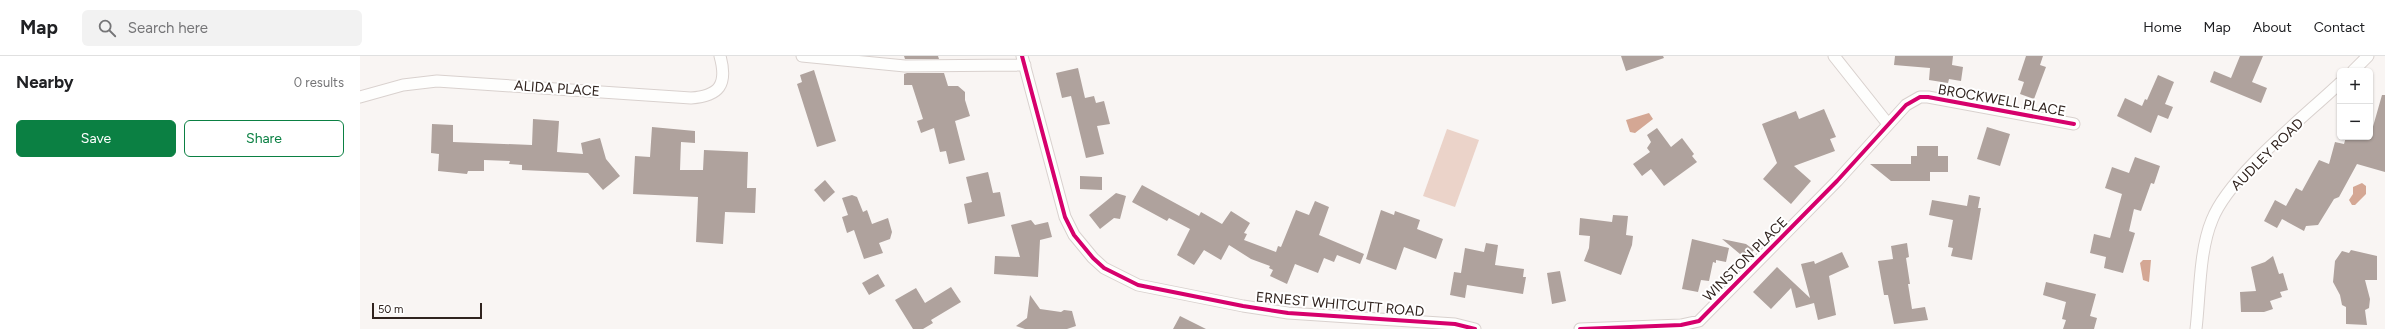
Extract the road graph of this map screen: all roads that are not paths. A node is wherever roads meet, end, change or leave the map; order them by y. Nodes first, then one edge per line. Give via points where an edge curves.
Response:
1 (720, 56) edge
2 (802, 56) edge
3 (1834, 56) edge
4 (2368, 56) edge
5 (1024, 61) edge
6 (2356, 68) edge
7 (2337, 86) edge
8 (360, 97) edge
9 (1888, 124) junction
10 (2074, 124) dead end
11 (1471, 328) edge
12 (1580, 329) edge
13 (2196, 329) edge

1 - 8 street, ALIDA PLACE via 723,66 720,87 714,94 704,98 437,81 403,85
2 - 5 street via 905,66
3 - 9 street
4 - 6 street
5 - 11 street, ERNEST WHITCUTT ROAD via 1065,217 1074,235 1104,268 1138,285 1243,306 1288,313
7 - 13 street, AUDLEY ROAD via 2243,175 2218,207 2207,236
9 - 10 street, BROCKWELL PLACE via 1909,102 1928,97
9 - 12 street, WINSTON PLACE via 1837,181 1699,321 1681,325

